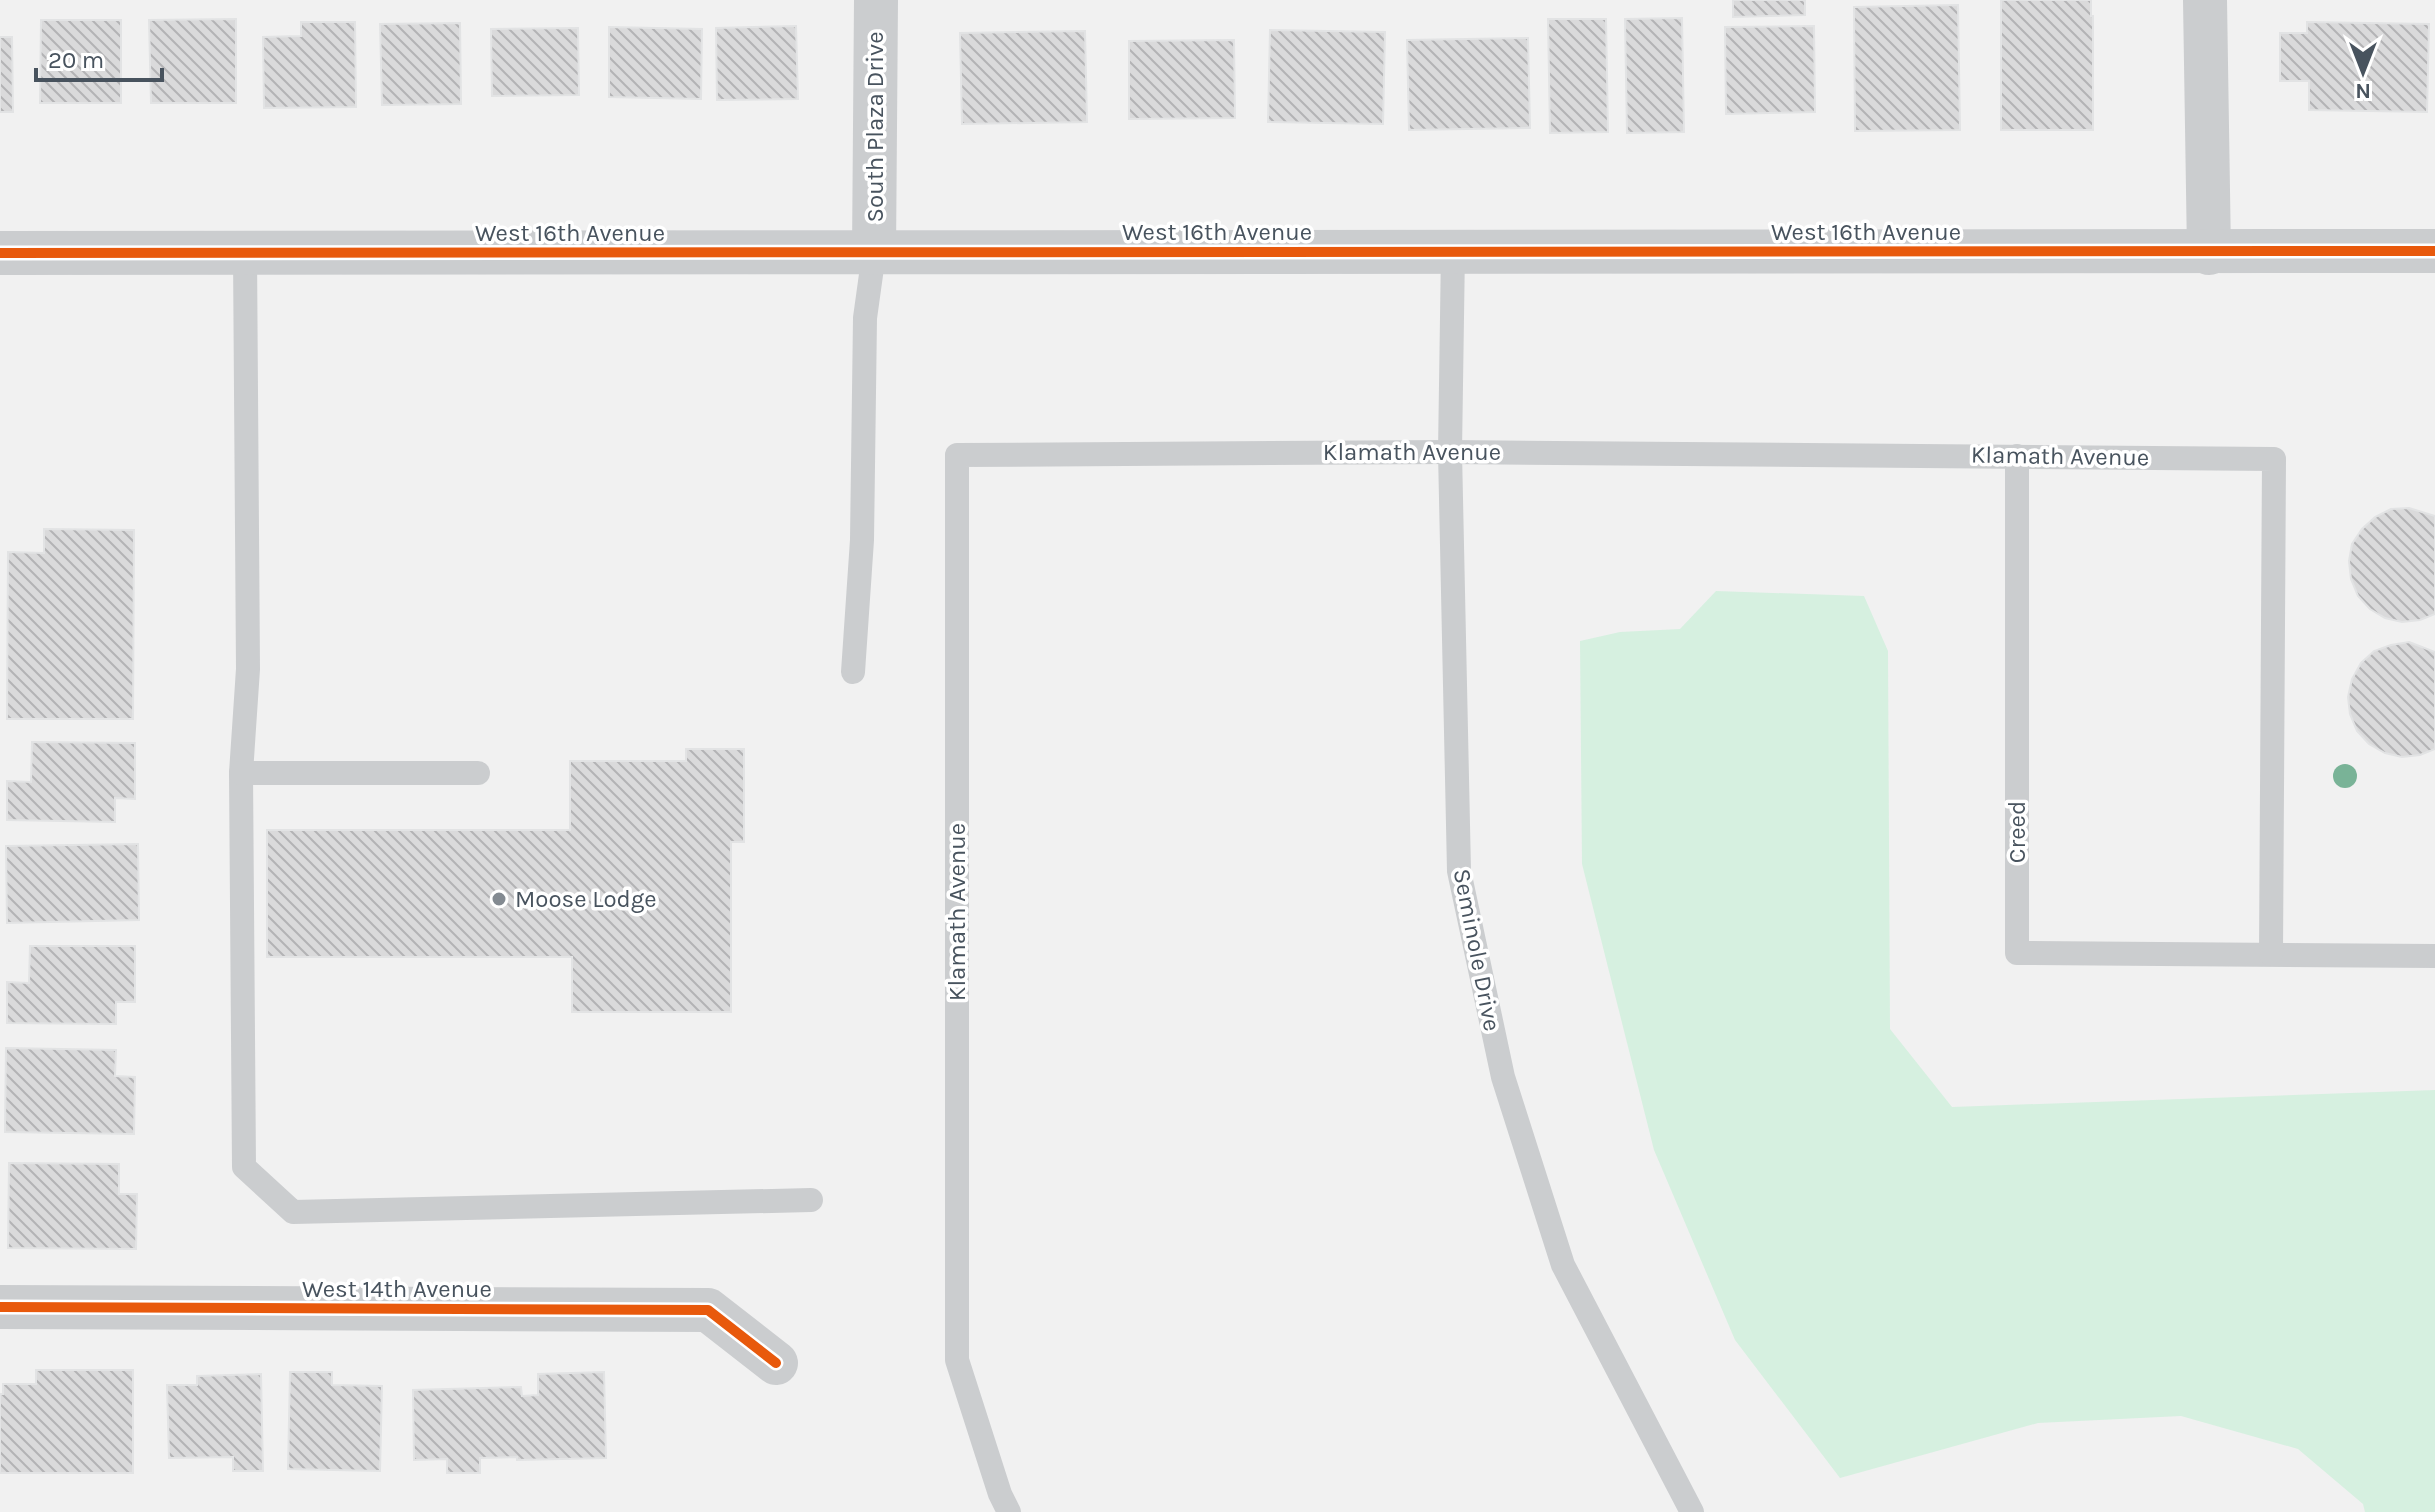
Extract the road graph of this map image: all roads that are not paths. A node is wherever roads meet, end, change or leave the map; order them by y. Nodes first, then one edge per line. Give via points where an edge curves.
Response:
1 (876, 0) edge
2 (2205, 0) edge
3 (1453, 250) junction
4 (2435, 251) edge
5 (0, 253) edge
6 (245, 253) junction
7 (874, 253) junction
8 (2209, 253) junction
9 (1450, 452) junction
10 (2017, 456) junction
11 (853, 672) dead end
12 (241, 773) junction
13 (478, 773) dead end
14 (2271, 954) junction
15 (2435, 956) edge
16 (811, 1200) dead end
17 (0, 1307) edge
18 (776, 1363) dead end
19 (1009, 1512) edge
20 (1692, 1512) edge

1 - 7 street, South Plaza Drive
2 - 8 street
3 - 7 street, West 16th Avenue
3 - 8 street, West 16th Avenue
3 - 9 lane, Seminole Drive
4 - 8 street, West 16th Avenue
5 - 6 street, West 16th Avenue
6 - 7 street, West 16th Avenue
6 - 12 lane via 248,669
7 - 11 lane via 865,318 862,540
9 - 10 lane, Klamath Avenue
9 - 19 lane, Klamath Avenue via 957,455 957,1360
9 - 20 lane, Seminole Drive via 1459,871 1503,1077 1563,1265
10 - 14 lane, Creed via 2017,953
10 - 14 lane, Klamath Avenue via 2274,459
12 - 13 lane
12 - 16 lane via 244,1167 293,1212
14 - 15 lane
17 - 18 street, West 14th Avenue via 708,1310

